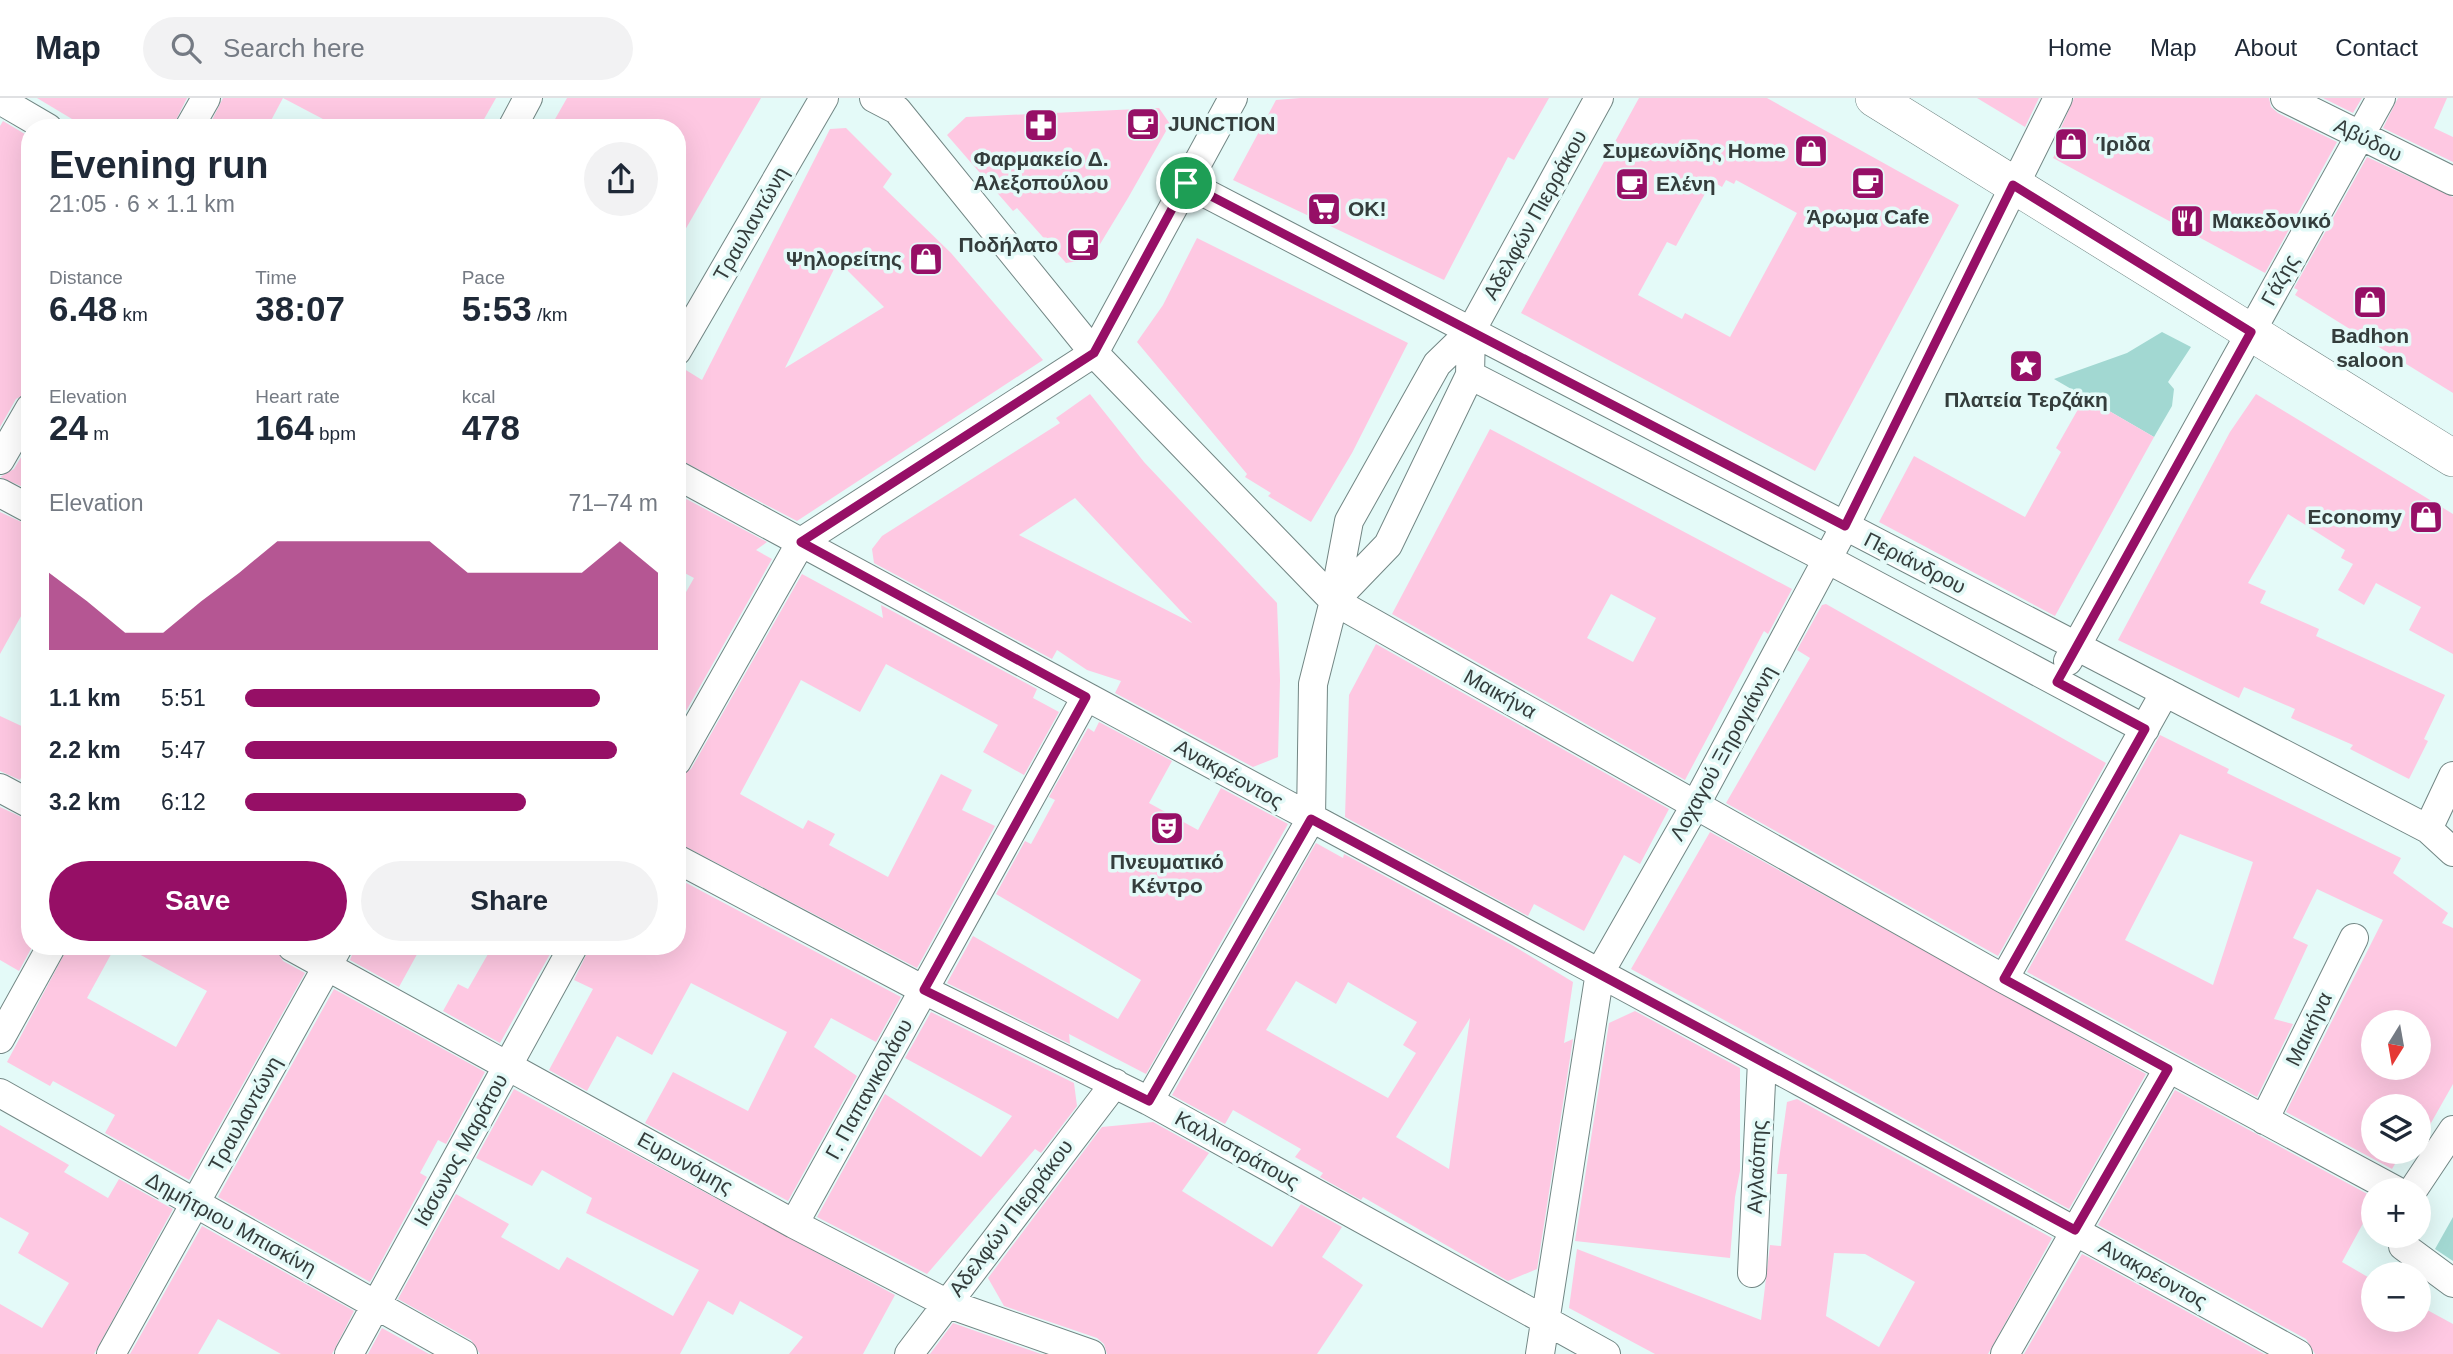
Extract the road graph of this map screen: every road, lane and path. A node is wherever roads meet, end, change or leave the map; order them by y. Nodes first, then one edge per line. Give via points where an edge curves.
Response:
1 (206, 98) edge
2 (528, 98) edge
3 (824, 98) edge
4 (1233, 98) edge
5 (1598, 98) edge
6 (1874, 98) edge
7 (2058, 98) edge
8 (2285, 98) edge
9 (2381, 98) edge
10 (0, 100) edge
11 (893, 102) edge
12 (33, 119) edge
13 (194, 119) edge
14 (517, 119) edge
15 (2358, 136) junction
16 (2453, 181) edge
17 (1186, 183) junction
18 (2013, 185) junction
19 (1471, 331) junction
20 (2251, 332) junction
21 (686, 336) edge
22 (1094, 353) junction
23 (1470, 375) junction
24 (21, 424) edge
25 (2453, 458) edge
26 (0, 460) edge
27 (686, 480) edge
28 (0, 493) edge
29 (21, 504) edge
30 (1845, 526) junction
31 (801, 542) junction
32 (1827, 559) junction
33 (1334, 601) junction
34 (2076, 646) junction
35 (2057, 682) junction
36 (2165, 692) junction
37 (1086, 697) junction
38 (2145, 729) junction
39 (686, 745) edge
40 (2453, 776) edge
41 (0, 788) edge
42 (21, 799) edge
43 (1696, 804) junction
44 (1311, 819) junction
45 (2428, 829) junction
46 (2453, 852) edge
47 (686, 864) edge
48 (2354, 939) dead end
49 (47, 955) edge
50 (569, 955) edge
51 (332, 956) edge
52 (1600, 972) junction
53 (2004, 979) junction
54 (924, 990) junction
55 (0, 1038) edge
56 (1762, 1060) junction
57 (508, 1064) junction
58 (2168, 1069) junction
59 (1115, 1083) junction
60 (0, 1093) edge
61 (1149, 1101) junction
62 (2264, 1120) junction
63 (2453, 1130) edge
64 (2373, 1178) edge
65 (2421, 1178) edge
66 (196, 1204) junction
67 (794, 1224) junction
68 (2075, 1230) junction
69 (2406, 1248) edge
70 (1752, 1273) dead end
71 (2453, 1283) edge
72 (946, 1303) junction
73 (376, 1306) junction
74 (1544, 1321) junction
75 (111, 1354) edge
76 (349, 1354) edge
77 (463, 1354) edge
78 (909, 1354) edge
79 (1091, 1354) edge
80 (1540, 1354) edge
81 (1606, 1354) edge
82 (2005, 1354) edge
83 (2298, 1354) edge

1 - 13 street
2 - 14 street
3 - 21 street, Τραυλαντώνη
4 - 17 street
5 - 19 street, Αδελφών Πιερράκου
6 - 18 street
7 - 18 street, Λοχαγού Ξηρογιάννη
8 - 15 street, Αβύδου
9 - 15 street, Γάζης
10 - 12 street
11 - 22 street, Μαικήνα
15 - 16 street, Αβύδου
15 - 20 street, Γάζης
17 - 19 street, Περιάνδρου
17 - 22 street
18 - 20 street
18 - 30 street, Λοχαγού Ξηρογιάννη
19 - 23 street, Αδελφών Πιερράκου
19 - 30 street, Περιάνδρου
19 - 33 street, Αδελφών Πιερράκου via 1437,364 1349,522
20 - 25 street
20 - 34 street, Γάζης
22 - 31 street
22 - 33 street, Μαικήνα
23 - 32 street, Περιάνδρου
23 - 33 street, Αδελφών Πιερράκου via 1388,545
24 - 26 street
27 - 31 street, Ανακρέοντος
28 - 29 street
30 - 32 street, Λοχαγού Ξηρογιάννη
30 - 34 street, Περιάνδρου
31 - 37 street, Ανακρέοντος
31 - 39 street
32 - 35 street, Περιάνδρου
32 - 43 street, Λοχαγού Ξηρογιάννη
33 - 43 street, Μαικήνα
33 - 44 street, Αδελφών Πιερράκου via 1313,684
34 - 35 street, Γάζης
34 - 36 street, Περιάνδρου
35 - 38 street, Περιάνδρου
36 - 38 street
36 - 45 street, Περιάνδρου
37 - 44 street, Ανακρέοντος
37 - 54 street, Γ. Παπανικολάου
38 - 53 street
40 - 45 street
41 - 42 street
43 - 52 street, Λοχαγού Ξηρογιάννη
43 - 53 street, Μαικήνα
44 - 52 street, Ανακρέοντος
44 - 61 street, Αδελφών Πιερράκου
45 - 46 street, Περιάνδρου
47 - 54 street, Καλλιστράτους
48 - 62 street, Μαικήνα
49 - 55 street
50 - 57 street, Ιάσωνος Μαράτου
51 - 57 street, Ευρυνόμης
51 - 66 street, Τραυλαντώνη
52 - 56 street, Ανακρέοντος
52 - 74 street, Λοχαγού Ξηρογιάννη
53 - 58 street, Μαικήνα
54 - 59 street, Καλλιστράτους
54 - 67 street, Γ. Παπανικολάου
56 - 68 street, Ανακρέοντος
56 - 70 street, Αγλαόπης
57 - 67 street, Ευρυνόμης
57 - 73 street, Ιάσωνος Μαράτου
58 - 62 street, Μαικήνα
58 - 68 street
59 - 61 street, Καλλιστράτους
59 - 72 street, Αδελφών Πιερράκου
60 - 66 street, Δημήτριου Μπισκίνη
61 - 74 street, Καλλιστράτους
62 - 64 street, Μαικήνα
63 - 65 street
66 - 73 street, Δημήτριου Μπισκίνη
66 - 75 street, Τραυλαντώνη
67 - 72 street, Ευρυνόμης
68 - 82 street
68 - 83 street, Ανακρέοντος
69 - 71 street
72 - 78 street, Αδελφών Πιερράκου
72 - 79 street, Ευρυνόμης
73 - 76 street, Ιάσωνος Μαράτου
73 - 77 street, Δημήτριου Μπισκίνη
74 - 80 street, Λοχαγού Ξηρογιάννη
74 - 81 street, Καλλιστράτους

